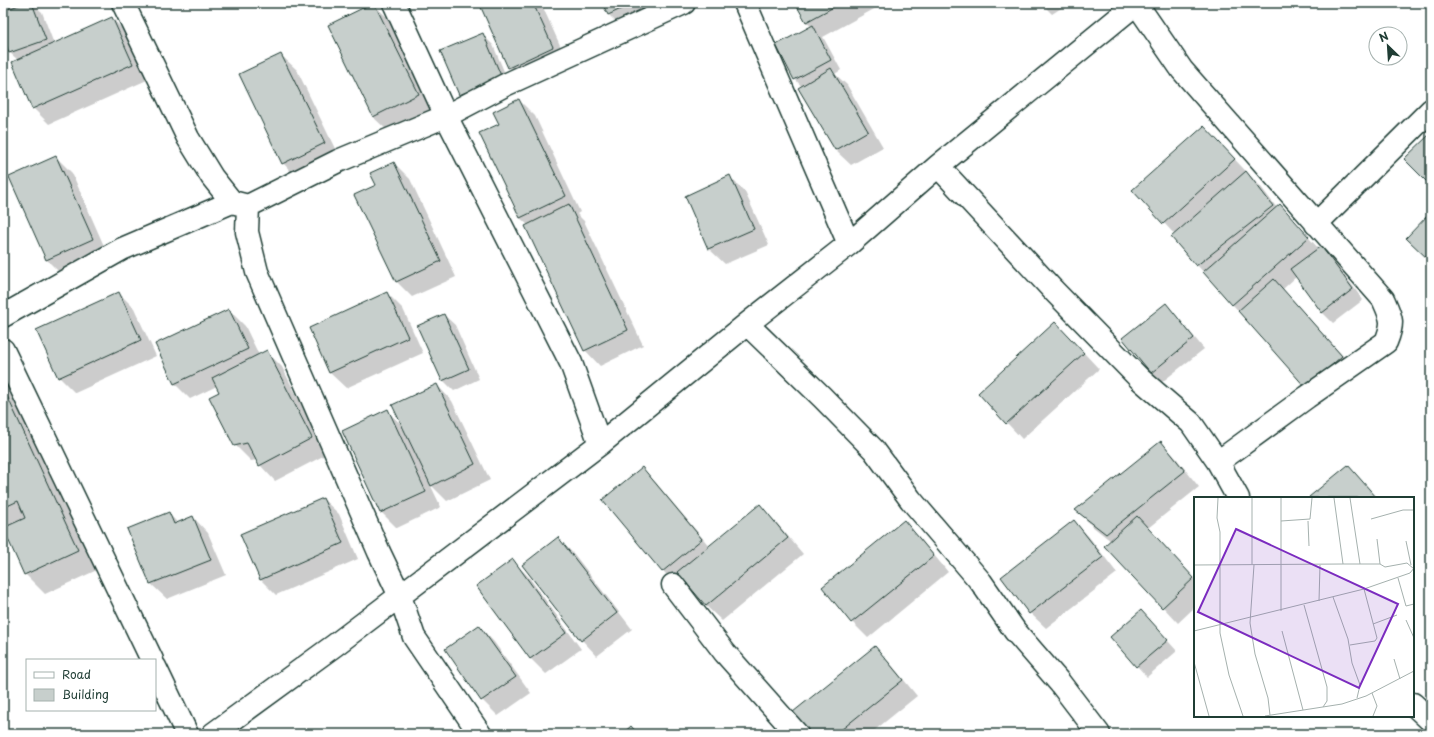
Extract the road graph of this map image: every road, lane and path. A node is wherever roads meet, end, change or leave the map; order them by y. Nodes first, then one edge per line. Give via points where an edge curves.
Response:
1 (123, 3) edge
2 (394, 3) edge
3 (684, 3) edge
4 (745, 3) edge
5 (1136, 3) edge
6 (1431, 110) edge
7 (446, 116) junction
8 (938, 166) junction
9 (240, 204) junction
10 (1316, 224) junction
11 (849, 244) junction
12 (3, 316) edge
13 (746, 324) junction
14 (3, 350) edge
15 (600, 444) junction
16 (1218, 462) junction
17 (1237, 497) edge
18 (674, 586) dead end
19 (400, 596) junction
20 (152, 659) edge
21 (156, 669) edge
22 (1414, 705) edge
23 (1431, 722) edge
24 (187, 734) edge
25 (214, 734) edge
26 (480, 734) edge
27 (797, 734) edge
28 (1099, 734) edge

1 - 9 street via 188,138 212,177
2 - 7 street
3 - 7 street
4 - 11 street
5 - 8 street
5 - 10 street via 1182,70
6 - 10 street
7 - 9 street
7 - 15 street via 571,363
8 - 11 street
8 - 16 street via 1140,379 1191,423
9 - 12 street via 122,249
9 - 19 street via 257,272
10 - 16 street via 1383,299 1390,314 1392,328 1386,342
11 - 13 street
13 - 15 street
13 - 28 street via 874,450 911,500 981,582 1015,631 1060,683
14 - 20 street
15 - 19 street
16 - 17 street
18 - 27 street via 724,653
19 - 25 street
19 - 26 street via 414,637
21 - 24 street
22 - 23 street

